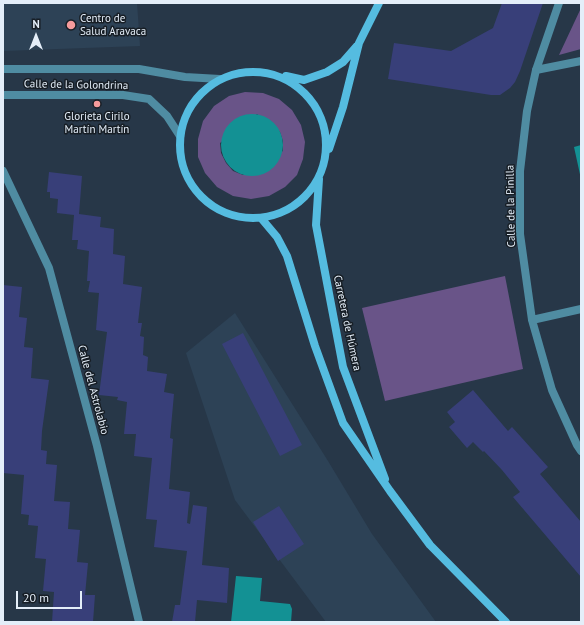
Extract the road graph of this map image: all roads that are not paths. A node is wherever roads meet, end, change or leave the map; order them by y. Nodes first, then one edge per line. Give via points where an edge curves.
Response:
1 (379, 3) edge
2 (559, 3) edge
3 (359, 44) junction
4 (581, 61) edge
5 (3, 69) edge
6 (536, 70) junction
7 (275, 74) junction
8 (220, 79) junction
9 (3, 95) edge
10 (180, 136) junction
11 (326, 159) junction
12 (3, 172) edge
13 (320, 177) junction
14 (261, 218) junction
15 (581, 309) edge
16 (532, 320) junction
17 (581, 451) edge
18 (390, 491) junction
19 (139, 622) edge
20 (506, 622) edge

1 - 3 main road
2 - 6 street, Calle de la Pinilla
3 - 7 main road via 343,62 320,75 304,80
3 - 11 main road
4 - 6 street
5 - 8 street, Calle de la Golondrina via 138,69 185,77
6 - 16 street, Calle de la Pinilla via 527,111 520,170 520,234
7 - 8 main road via 238,73
7 - 11 main road via 294,84 310,98 321,116 326,137
8 - 10 main road via 205,89 193,102 184,118
9 - 10 street, Calle de la Golondrina via 123,95 149,100 167,116
10 - 14 main road via 180,157 186,176 198,194 216,208 238,217
11 - 13 main road
12 - 19 street, Calle del Astrolabio via 49,268 97,446
13 - 14 main road via 309,193 296,205 279,214
13 - 18 main road, Carretera de Húmera via 316,225 343,366
14 - 18 main road, Carretera de Húmera via 277,237 287,256 315,346 343,423
15 - 16 street
16 - 17 street, Calle de la Pinilla via 552,390
18 - 20 main road, Carretera de Húmera via 430,545

